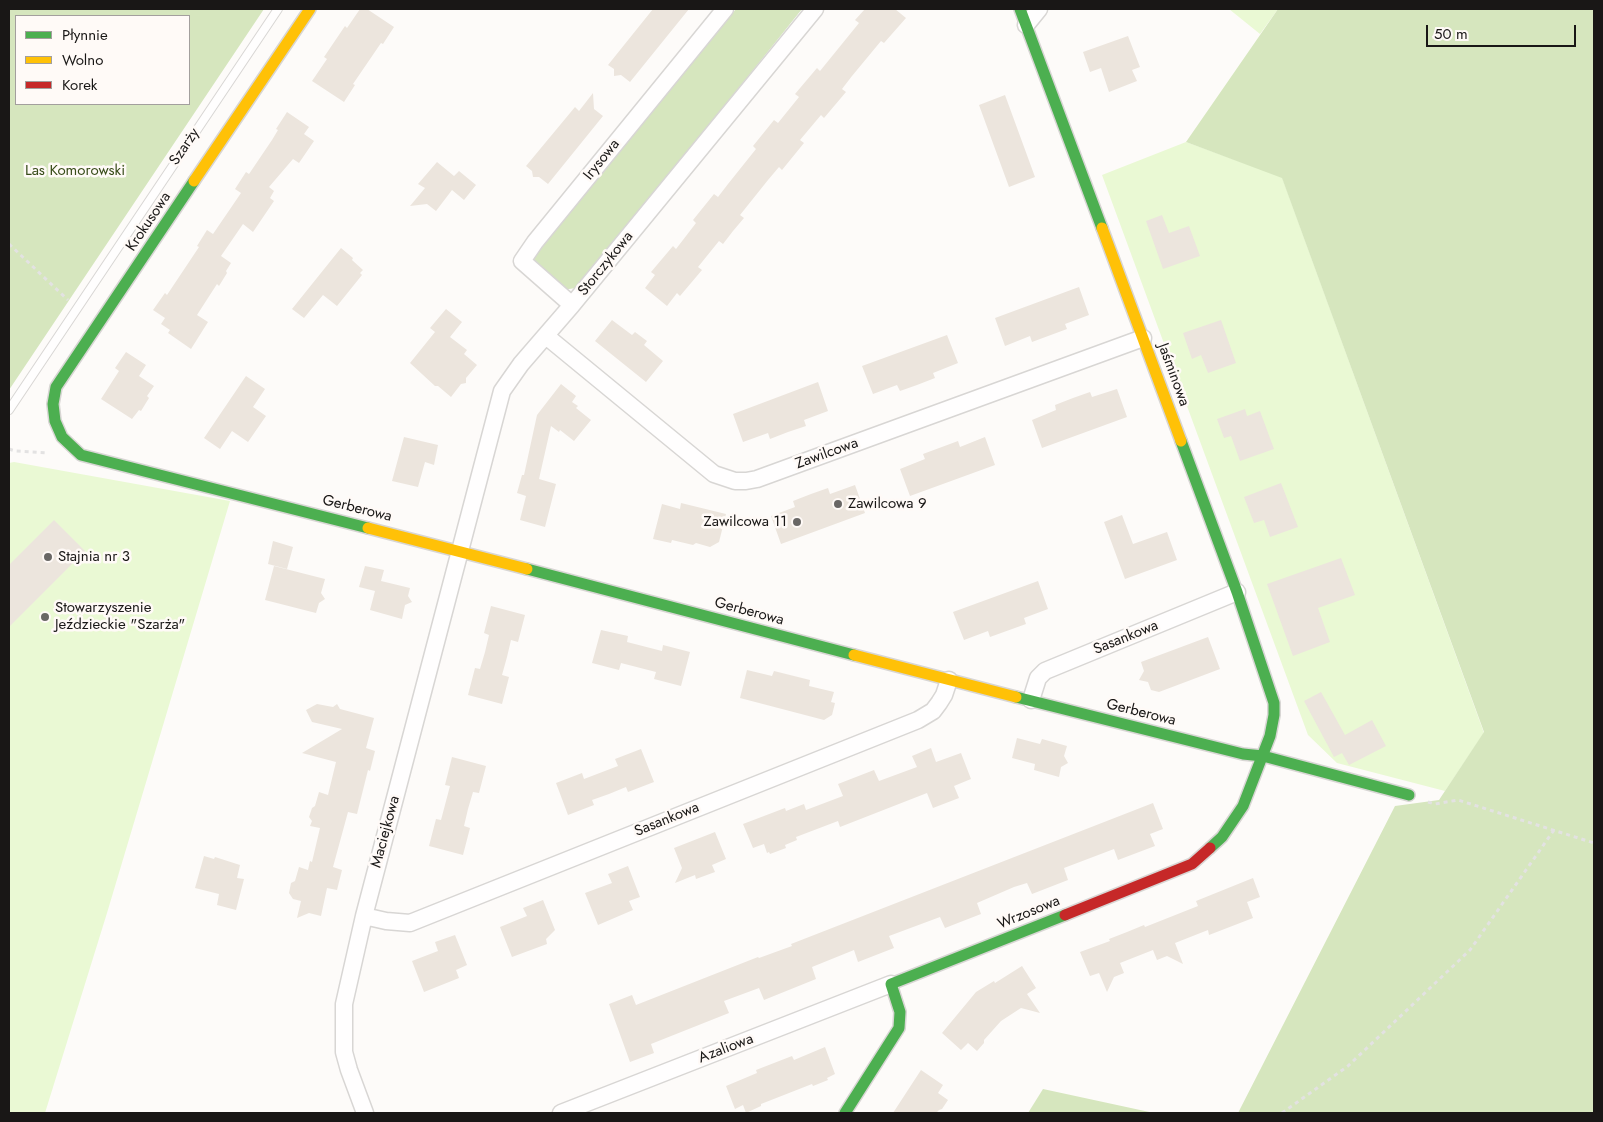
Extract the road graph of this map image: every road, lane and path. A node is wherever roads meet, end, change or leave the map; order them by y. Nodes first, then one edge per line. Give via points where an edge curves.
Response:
1 (278, 9) edge
2 (310, 9) edge
3 (725, 9) edge
4 (815, 9) edge
5 (1020, 9) edge
6 (1039, 9) edge
7 (1026, 25) junction
8 (9, 244) edge
9 (572, 306) junction
10 (77, 309) junction
11 (546, 336) junction
12 (1143, 338) junction
13 (9, 410) edge
14 (9, 449) edge
15 (15, 451) dead end
16 (82, 455) joint
17 (460, 551) junction
18 (1237, 592) junction
19 (949, 680) junction
20 (1031, 700) junction
21 (1263, 756) junction
22 (1408, 795) joint
23 (1554, 830) junction
24 (1594, 843) edge
25 (364, 916) junction
26 (891, 984) junction
27 (365, 1113) edge
28 (561, 1113) edge
29 (845, 1113) edge
30 (1282, 1113) edge

1 - 10 lane, Szarży
2 - 16 street, Krokusowa via 56,387 53,404 58,430
3 - 9 street, Irysowa via 522,262
4 - 9 street, Storczykowa
5 - 7 street, Jaśminowa
6 - 7 street
7 - 12 street, Jaśminowa
8 - 10 path
9 - 11 street, Storczykowa
10 - 13 lane, Szarży
11 - 12 street, Zawilcowa via 714,474 740,481 757,479
11 - 17 street, Storczykowa via 502,391
12 - 18 street, Jaśminowa
14 - 15 path
16 - 17 street, Gerberowa
17 - 19 street, Gerberowa
17 - 25 street, Maciejkowa
18 - 20 street, Sasankowa via 1045,671 1038,678
18 - 21 street, Jaśminowa via 1274,703 1270,736
19 - 20 street, Gerberowa
19 - 25 street, Sasankowa via 939,703 918,720 410,923
20 - 21 street, Gerberowa via 1242,754
21 - 22 street, Gerberowa
21 - 26 street, Wrzosowa via 1250,792 1235,820 1222,837 1192,864
22 - 23 path via 1435,804 1458,800
23 - 24 path
23 - 30 path via 1470,950 1348,1066
25 - 27 street, Maciejkowa via 344,1004 343,1027 348,1070
26 - 28 street, Azaliowa
26 - 29 street via 900,1012 899,1028

